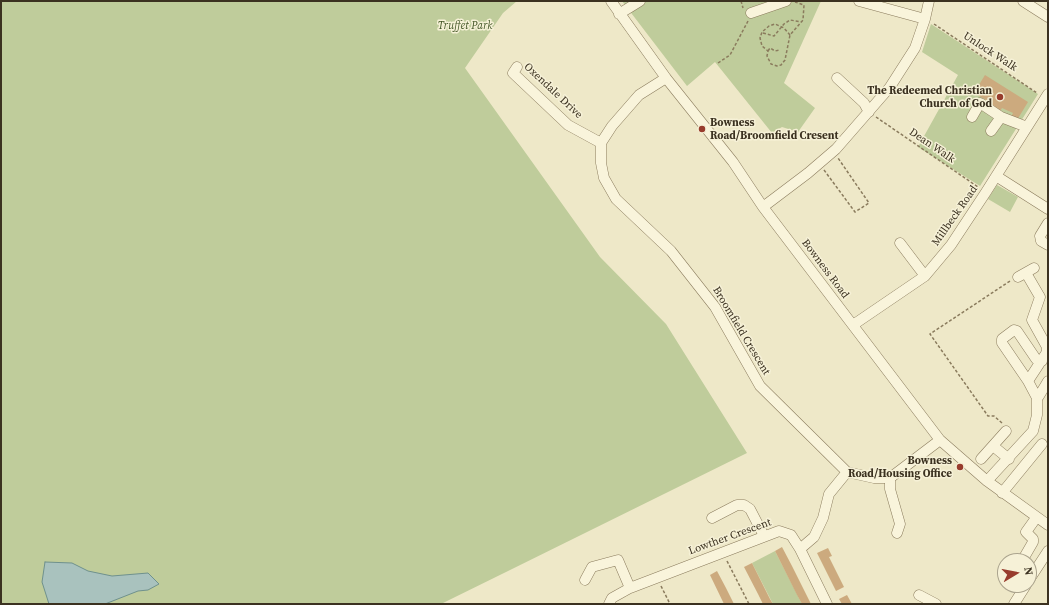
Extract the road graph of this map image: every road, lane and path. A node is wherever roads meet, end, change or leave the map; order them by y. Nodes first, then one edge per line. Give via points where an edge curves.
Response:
1 (611, 1) edge
2 (640, 1) edge
3 (741, 1) edge
4 (786, 1) edge
5 (794, 1) edge
6 (859, 1) edge
7 (929, 1) edge
8 (1022, 1) edge
9 (751, 13) junction
10 (619, 14) junction
11 (1048, 17) edge
12 (925, 19) junction
13 (802, 22) junction
14 (782, 27) junction
15 (762, 32) junction
16 (790, 35) junction
17 (780, 50) dead end
18 (768, 51) junction
19 (718, 63) dead end
20 (518, 67) dead end
21 (666, 78) junction
22 (837, 78) dead end
23 (1047, 96) edge
24 (869, 112) junction
25 (1001, 117) junction
26 (972, 118) dead end
27 (1027, 127) junction
28 (991, 131) dead end
29 (601, 143) junction
30 (834, 151) junction
31 (820, 163) junction
32 (996, 176) junction
33 (986, 192) junction
34 (763, 207) junction
35 (1048, 209) edge
36 (1048, 223) edge
37 (900, 243) dead end
38 (1048, 245) edge
39 (1022, 275) joint
40 (925, 276) junction
41 (853, 325) junction
42 (1042, 361) junction
43 (1048, 380) edge
44 (1028, 381) junction
45 (1037, 398) junction
46 (1006, 429) joint
47 (940, 440) junction
48 (1042, 444) dead end
49 (993, 446) junction
50 (980, 459) dead end
51 (1009, 459) junction
52 (847, 472) junction
53 (890, 478) junction
54 (987, 482) junction
55 (1002, 493) junction
56 (712, 518) dead end
57 (1036, 518) junction
58 (1048, 524) edge
59 (897, 533) dead end
60 (764, 536) junction
61 (800, 549) junction
62 (1048, 551) edge
63 (722, 553) junction
64 (1027, 553) edge
65 (1037, 566) edge
66 (656, 577) junction
67 (585, 580) dead end
68 (630, 588) junction
69 (1021, 593) edge
70 (919, 595) dead end
71 (609, 604) edge
72 (670, 604) edge
73 (749, 604) edge
74 (827, 604) edge
75 (936, 604) edge
76 (1014, 604) edge

1 - 10 street, Bowness Road
2 - 10 street
3 - 9 path via 744,10 750,10
4 - 9 street
5 - 13 path via 804,4
6 - 12 street
7 - 12 street
8 - 11 street
9 - 19 path via 753,16 730,55
10 - 21 street, Bowness Road
12 - 23 path, Unlock Walk
12 - 24 street via 915,48 890,87
13 - 14 path via 790,20
13 - 16 path
14 - 15 path via 775,24
14 - 15 path via 774,36
14 - 16 path
15 - 18 path via 762,46
16 - 18 path via 788,53 781,65 768,62
17 - 18 path via 770,48
20 - 29 street, Oxendale Drive via 513,73 568,125
21 - 29 street via 639,95
21 - 34 street, Bowness Road via 733,162
22 - 24 street via 864,103
23 - 27 street, Millbeck Road
24 - 30 street
24 - 33 path, Dean Walk
25 - 26 street via 980,103
25 - 27 street
25 - 28 street
27 - 32 street, Millbeck Road
29 - 52 street, Broomfield Crescent via 600,163 604,178 616,199 671,251 715,307 760,386
30 - 31 street
30 - 31 path via 869,203 855,212
31 - 34 street
32 - 33 street, Millbeck Road
32 - 35 street
33 - 40 street, Millbeck Road via 951,245
34 - 41 street, Bowness Road
36 - 38 street via 1040,236 1041,241
37 - 40 street
39 - 42 street via 1040,297 1032,320 1047,347
39 - 46 path via 930,334 988,416 994,416
40 - 41 street, Millbeck Road
41 - 47 street, Bowness Road
42 - 44 street
42 - 44 street via 1036,359 1017,331 1014,330 1002,339 1002,343
43 - 45 street
44 - 45 street
45 - 51 street via 1037,415 1033,431
46 - 49 street
47 - 53 street
47 - 54 street, Bowness Road
48 - 55 street
49 - 50 street
49 - 51 street
51 - 54 street
52 - 53 street via 874,478
52 - 61 street via 830,494 814,537
53 - 59 street via 890,489 900,524
54 - 55 street, Bowness Road
55 - 57 street, Bowness Road
56 - 60 street via 737,505 744,505 750,509
57 - 58 street, Bowness Road
57 - 64 street via 1026,532 1033,539
60 - 61 street, Lowther Crescent via 779,531 791,535
60 - 63 street, Lowther Crescent
61 - 74 street, Lowther Crescent
62 - 65 street
63 - 66 street, Lowther Crescent
63 - 73 path
66 - 68 street, Lowther Crescent
66 - 72 path
67 - 68 street via 592,566 618,560
68 - 71 street, Lowther Crescent via 612,598
69 - 76 street
70 - 75 street

